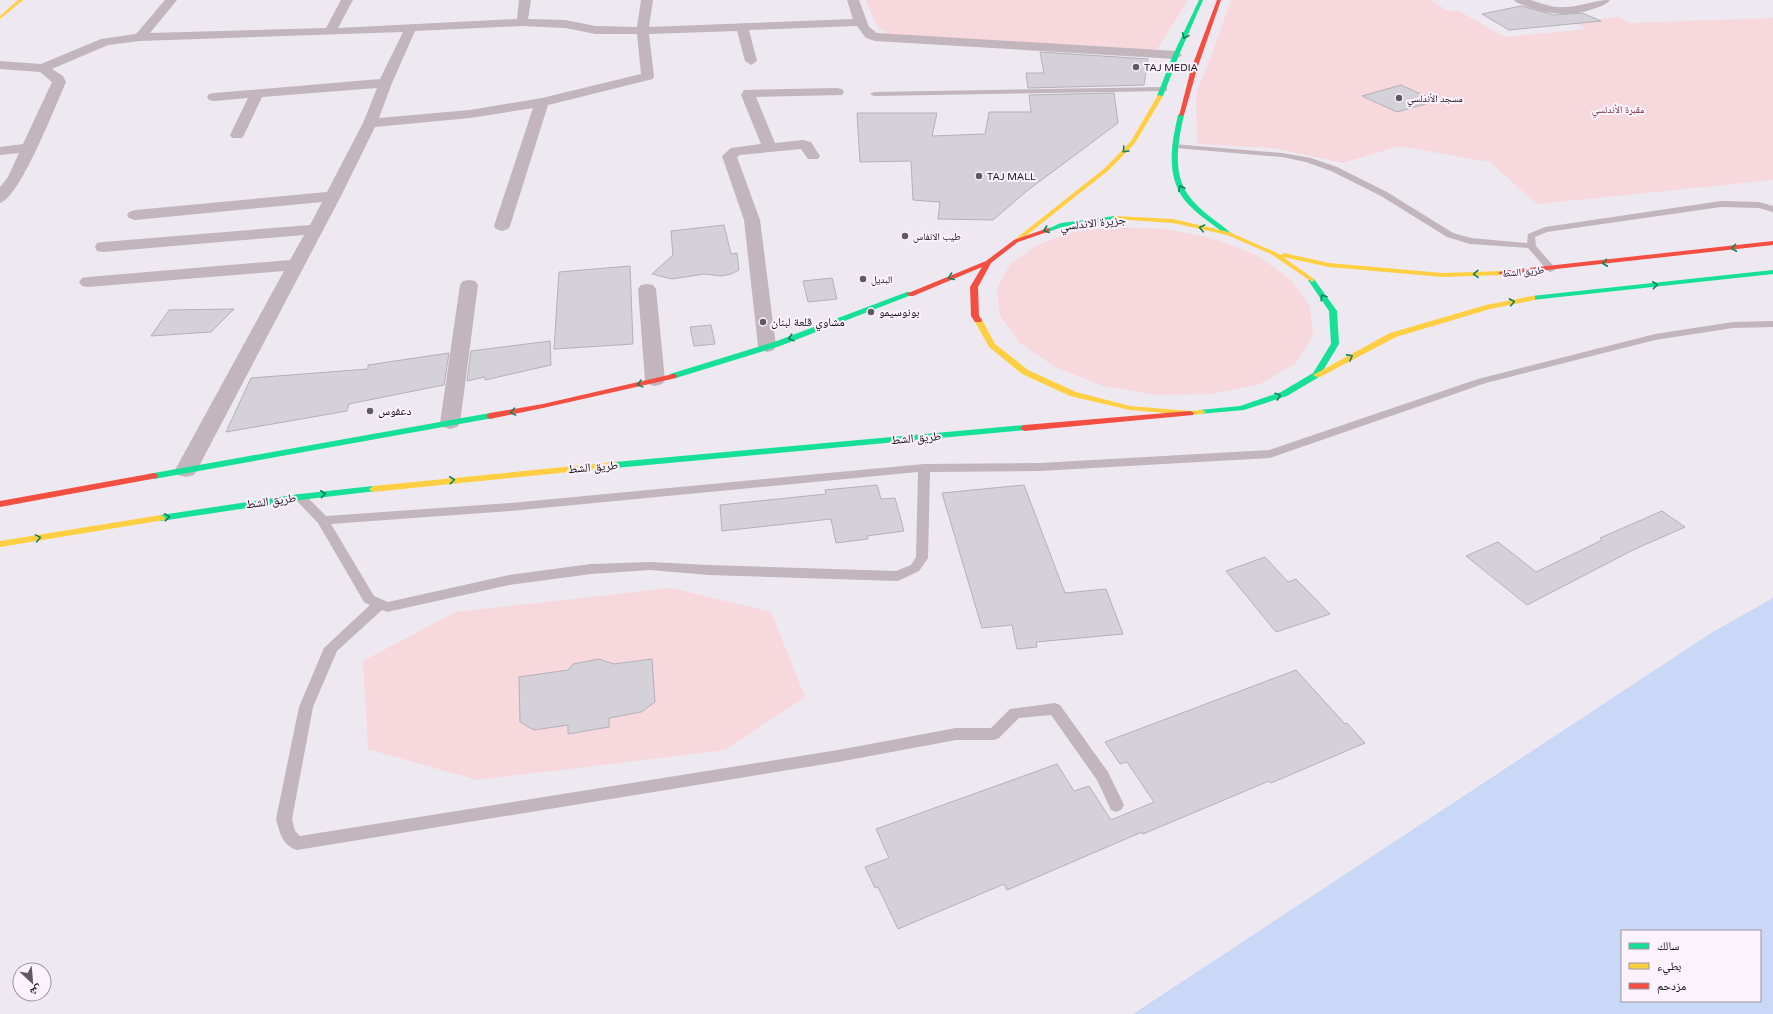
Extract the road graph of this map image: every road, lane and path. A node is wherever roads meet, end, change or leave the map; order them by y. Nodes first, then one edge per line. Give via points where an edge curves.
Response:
1 (21, 0) edge
2 (171, 0) edge
3 (347, 0) edge
4 (525, 0) edge
5 (647, 0) edge
6 (853, 0) edge
7 (1200, 0) edge
8 (1219, 0) edge
9 (1520, 0) edge
10 (1604, 0) edge
11 (0, 18) edge
12 (522, 22) junction
13 (861, 22) junction
14 (742, 26) junction
15 (410, 29) junction
16 (642, 31) junction
17 (330, 32) junction
18 (140, 37) junction
19 (1176, 55) junction
20 (751, 61) dead end
21 (0, 65) edge
22 (43, 68) junction
23 (385, 83) junction
24 (1164, 89) junction
25 (837, 92) dead end
26 (257, 94) junction
27 (874, 94) dead end
28 (214, 97) dead end
29 (542, 102) junction
30 (370, 123) junction
31 (237, 135) dead end
32 (1176, 146) junction
33 (29, 148) junction
34 (770, 148) junction
35 (0, 151) edge
36 (813, 156) dead end
37 (333, 196) junction
38 (0, 198) edge
39 (1773, 209) edge
40 (135, 215) dead end
41 (502, 226) dead end
42 (316, 229) junction
43 (1229, 234) junction
44 (1016, 241) junction
45 (1773, 243) edge
46 (1531, 246) junction
47 (103, 247) dead end
48 (1274, 253) junction
49 (988, 262) junction
50 (296, 265) junction
51 (1551, 269) junction
52 (1773, 272) edge
53 (88, 282) dead end
54 (469, 285) dead end
55 (647, 289) dead end
56 (1773, 324) edge
57 (767, 346) junction
58 (1316, 375) junction
59 (655, 380) junction
60 (1190, 413) junction
61 (450, 423) junction
62 (924, 468) junction
63 (186, 470) junction
64 (300, 497) junction
65 (0, 504) edge
66 (323, 520) junction
67 (0, 544) edge
68 (380, 604) junction
69 (1116, 805) dead end

1 - 11 main road
2 - 18 street
3 - 17 street
4 - 12 street
5 - 16 street
6 - 13 street
7 -> 19 main road
8 - 32 main road via 1187,92
9 - 10 street via 1538,8 1559,11 1580,9
12 - 15 street
12 - 16 street via 565,24 596,30
13 - 14 street
13 - 19 street via 869,35 875,37
14 - 16 street
14 - 20 street
15 - 17 street
15 - 23 street
16 - 29 street via 648,76
17 - 18 street
18 - 22 street via 105,42
19 - 24 main road
21 - 22 street
22 - 33 street via 60,80
23 - 26 street
23 - 30 street
24 - 27 lane
24 -> 44 main road via 1133,142 1107,169
25 - 34 street via 750,93 748,95
26 - 28 street
26 - 31 street
29 - 30 street via 470,114
29 - 41 street
30 - 37 street
43 -> 32 main road via 1183,192 1176,176
32 - 46 lane via 1282,156 1321,164 1390,197 1450,235 1470,241
33 - 35 street
33 - 38 street via 15,178
34 - 36 street via 803,144
34 - 57 street via 736,151 729,156 752,220
37 - 40 street
37 - 42 street
39 - 46 lane via 1759,205 1721,204 1545,230 1531,236
42 - 47 street
42 - 50 street
43 -> 44 main road, جزيرة الاندلسي via 1173,221 1115,218 1061,225
43 - 48 main road, جزيرة الاندلسي
44 - 49 main road, جزيرة الاندلسي
45 -> 51 main road, طريق الشط
46 - 51 lane
51 -> 48 main road, طريق الشط via 1443,275 1328,265
58 -> 48 main road, جزيرة الاندلسي via 1335,344 1333,311 1312,280
49 -> 57 main road via 844,320
49 - 60 main road, جزيرة الاندلسي via 974,288 975,316 992,345 1026,372 1073,394 1130,408
50 - 53 street
50 - 63 street
58 -> 52 main road via 1393,335 1489,306 1538,297
54 - 61 street
55 - 59 street
56 - 62 lane via 1733,324 1655,337 1497,377 1270,454 1040,467
57 - 59 main road via 705,367
60 -> 58 main road, جزيرة الاندلسي via 1241,408 1284,394
59 -> 61 main road via 543,406
64 -> 60 main road, طريق الشط via 471,478
61 - 63 main road
62 - 66 lane via 511,507
62 - 68 lane via 922,558 914,568 898,576 650,566 591,569 509,580 387,607
63 - 65 main road
64 - 66 lane
67 -> 64 main road, طريق الشط
66 - 68 lane via 370,599
68 - 69 lane via 331,648 306,707 284,819 288,834 297,843 830,757 956,734 994,734 1015,713 1055,709 1103,776

